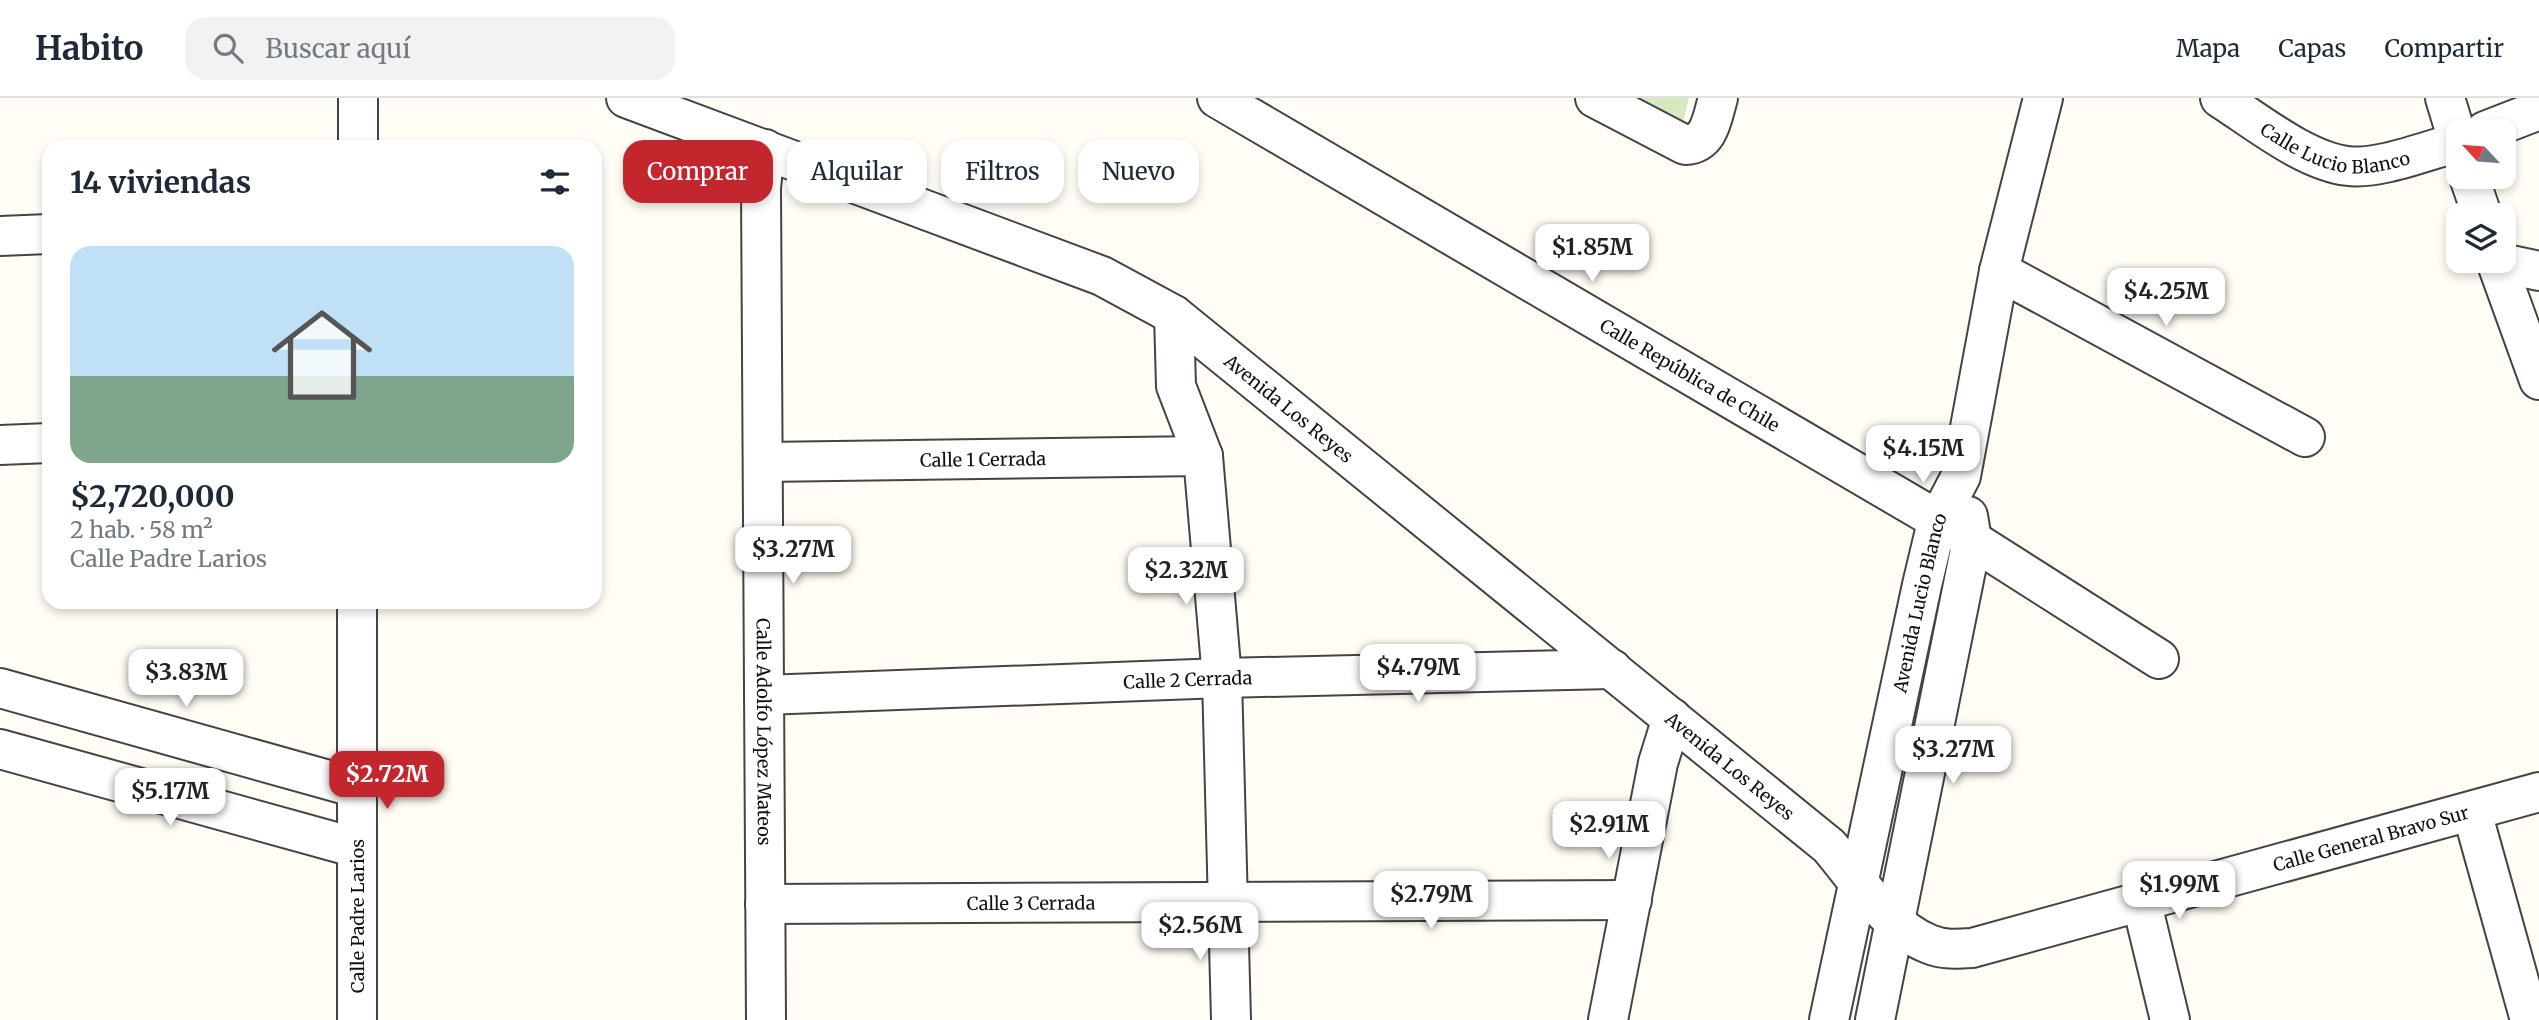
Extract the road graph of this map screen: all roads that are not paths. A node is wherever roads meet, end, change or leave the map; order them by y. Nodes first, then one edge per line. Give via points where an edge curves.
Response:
1 (358, 98) edge
2 (626, 98) edge
3 (1217, 98) edge
4 (1595, 98) edge
5 (1718, 98) edge
6 (2043, 98) edge
7 (2220, 98) edge
8 (2445, 98) edge
9 (2539, 110) edge
10 (2452, 119) edge
11 (2516, 119) edge
12 (358, 140) edge
13 (740, 140) edge
14 (2446, 146) edge
15 (773, 152) edge
16 (761, 203) edge
17 (42, 234) edge
18 (0, 236) edge
19 (2516, 266) edge
20 (1999, 271) junction
21 (2539, 271) edge
22 (2501, 273) edge
23 (1174, 315) junction
24 (2539, 380) edge
25 (2305, 437) dead end
26 (42, 443) edge
27 (0, 444) edge
28 (1203, 456) junction
29 (763, 462) junction
30 (1961, 476) junction
31 (1937, 522) junction
32 (1972, 540) junction
33 (357, 609) edge
34 (2159, 659) dead end
35 (1612, 669) junction
36 (1222, 678) junction
37 (0, 688) edge
38 (764, 695) junction
39 (1672, 718) junction
40 (0, 750) edge
41 (357, 788) junction
42 (2539, 792) edge
43 (2472, 812) junction
44 (357, 848) junction
45 (1857, 880) junction
46 (1632, 900) junction
47 (2141, 900) junction
48 (1230, 902) junction
49 (765, 904) junction
50 (1896, 922) junction
51 (357, 1020) edge
52 (766, 1020) edge
53 (1231, 1020) edge
54 (1608, 1020) edge
55 (1829, 1020) edge
56 (1875, 1020) edge
57 (2170, 1020) edge
58 (2530, 1020) edge

1 - 12 street
2 - 13 street, Avenida Los Reyes
3 - 31 street, Calle República de Chile
4 - 5 street via 1685,145 1704,139
6 - 20 street, Avenida Lucio Blanco
7 - 14 street, Calle Lucio Blanco via 2310,154 2350,167
8 - 10 street
9 - 11 street
15 - 23 street, Avenida Los Reyes via 1102,276
16 - 29 street, Calle Adolfo López Mateos
17 - 18 street
19 - 21 street
20 - 25 street
20 - 30 street, Avenida Lucio Blanco
22 - 24 street
23 - 28 street via 1176,386
23 - 35 street, Avenida Los Reyes
26 - 27 street
28 - 29 street, Calle 1 Cerrada
28 - 36 street
29 - 38 street, Calle Adolfo López Mateos
30 - 31 street, Avenida Lucio Blanco
30 - 32 street, Avenida Lucio Blanco
31 - 32 street, Calle República de Chile
31 - 45 street, Avenida Lucio Blanco
32 - 34 street, Calle República de Chile
32 - 50 street, Avenida Lucio Blanco
33 - 41 street, Calle Padre Larios
35 - 36 street, Calle 2 Cerrada
35 - 39 street, Avenida Los Reyes
36 - 38 street, Calle 2 Cerrada
36 - 48 street
37 - 41 street
38 - 49 street, Calle Adolfo López Mateos
39 - 45 street, Avenida Los Reyes via 1829,846
39 - 46 street via 1658,763
40 - 44 street
41 - 44 street, Calle Padre Larios
42 - 43 street, Calle General Bravo Sur
43 - 47 street, Calle General Bravo Sur
43 - 58 street
44 - 51 street, Calle Padre Larios
45 - 50 street, Calle General Bravo Sur
45 - 55 street, Avenida Lucio Blanco
46 - 48 street, Calle 3 Cerrada
46 - 54 street
47 - 50 street, Calle General Bravo Sur via 1972,948 1930,945
47 - 57 street
48 - 49 street, Calle 3 Cerrada
48 - 53 street
49 - 52 street, Calle Adolfo López Mateos
50 - 56 street, Avenida Lucio Blanco

